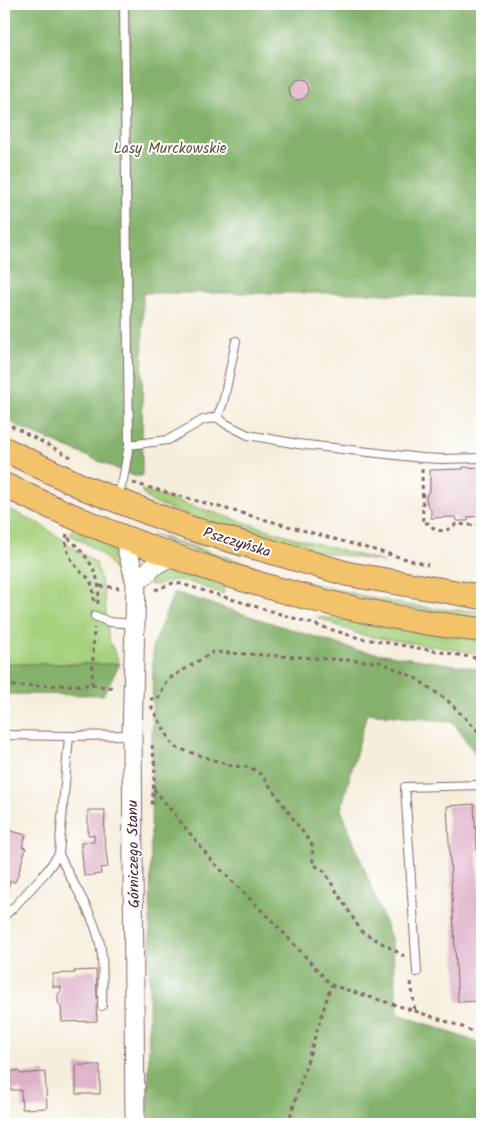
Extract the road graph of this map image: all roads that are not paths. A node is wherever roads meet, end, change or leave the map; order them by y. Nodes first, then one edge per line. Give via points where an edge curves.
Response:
1 (124, 4) edge
2 (236, 341) dead end
3 (217, 417) junction
4 (129, 445) junction
5 (4, 449) edge
6 (482, 458) edge
7 (4, 485) edge
8 (120, 490) junction
9 (124, 537) junction
10 (173, 555) junction
11 (136, 586) junction
12 (482, 597) edge
13 (95, 616) road end
14 (134, 624) junction
15 (482, 630) edge
16 (4, 735) edge
17 (132, 735) junction
18 (69, 736) junction
19 (482, 785) edge
20 (59, 854) junction
21 (4, 916) edge
22 (413, 974) road end
23 (102, 1006) dead end
24 (134, 1124) edge

1 - 4 lane
2 - 3 lane
3 - 4 lane via 202,420 168,440
3 - 6 lane via 248,434 298,444 422,458
4 - 8 lane
5 - 8 main road, Pszczyńska via 79,485
7 - 9 main road
8 - 12 main road, Pszczyńska via 189,528 348,574
9 - 10 main road
9 - 11 street, Górniczego Stanu
10 - 11 street via 156,564
10 - 15 main road via 350,607
11 - 14 street, Górniczego Stanu
13 - 14 lane via 109,622
14 - 17 street, Górniczego Stanu
16 - 18 lane
17 - 18 lane
17 - 24 street, Górniczego Stanu
18 - 20 lane
19 - 22 lane via 405,787
20 - 21 lane
20 - 23 lane via 98,935

